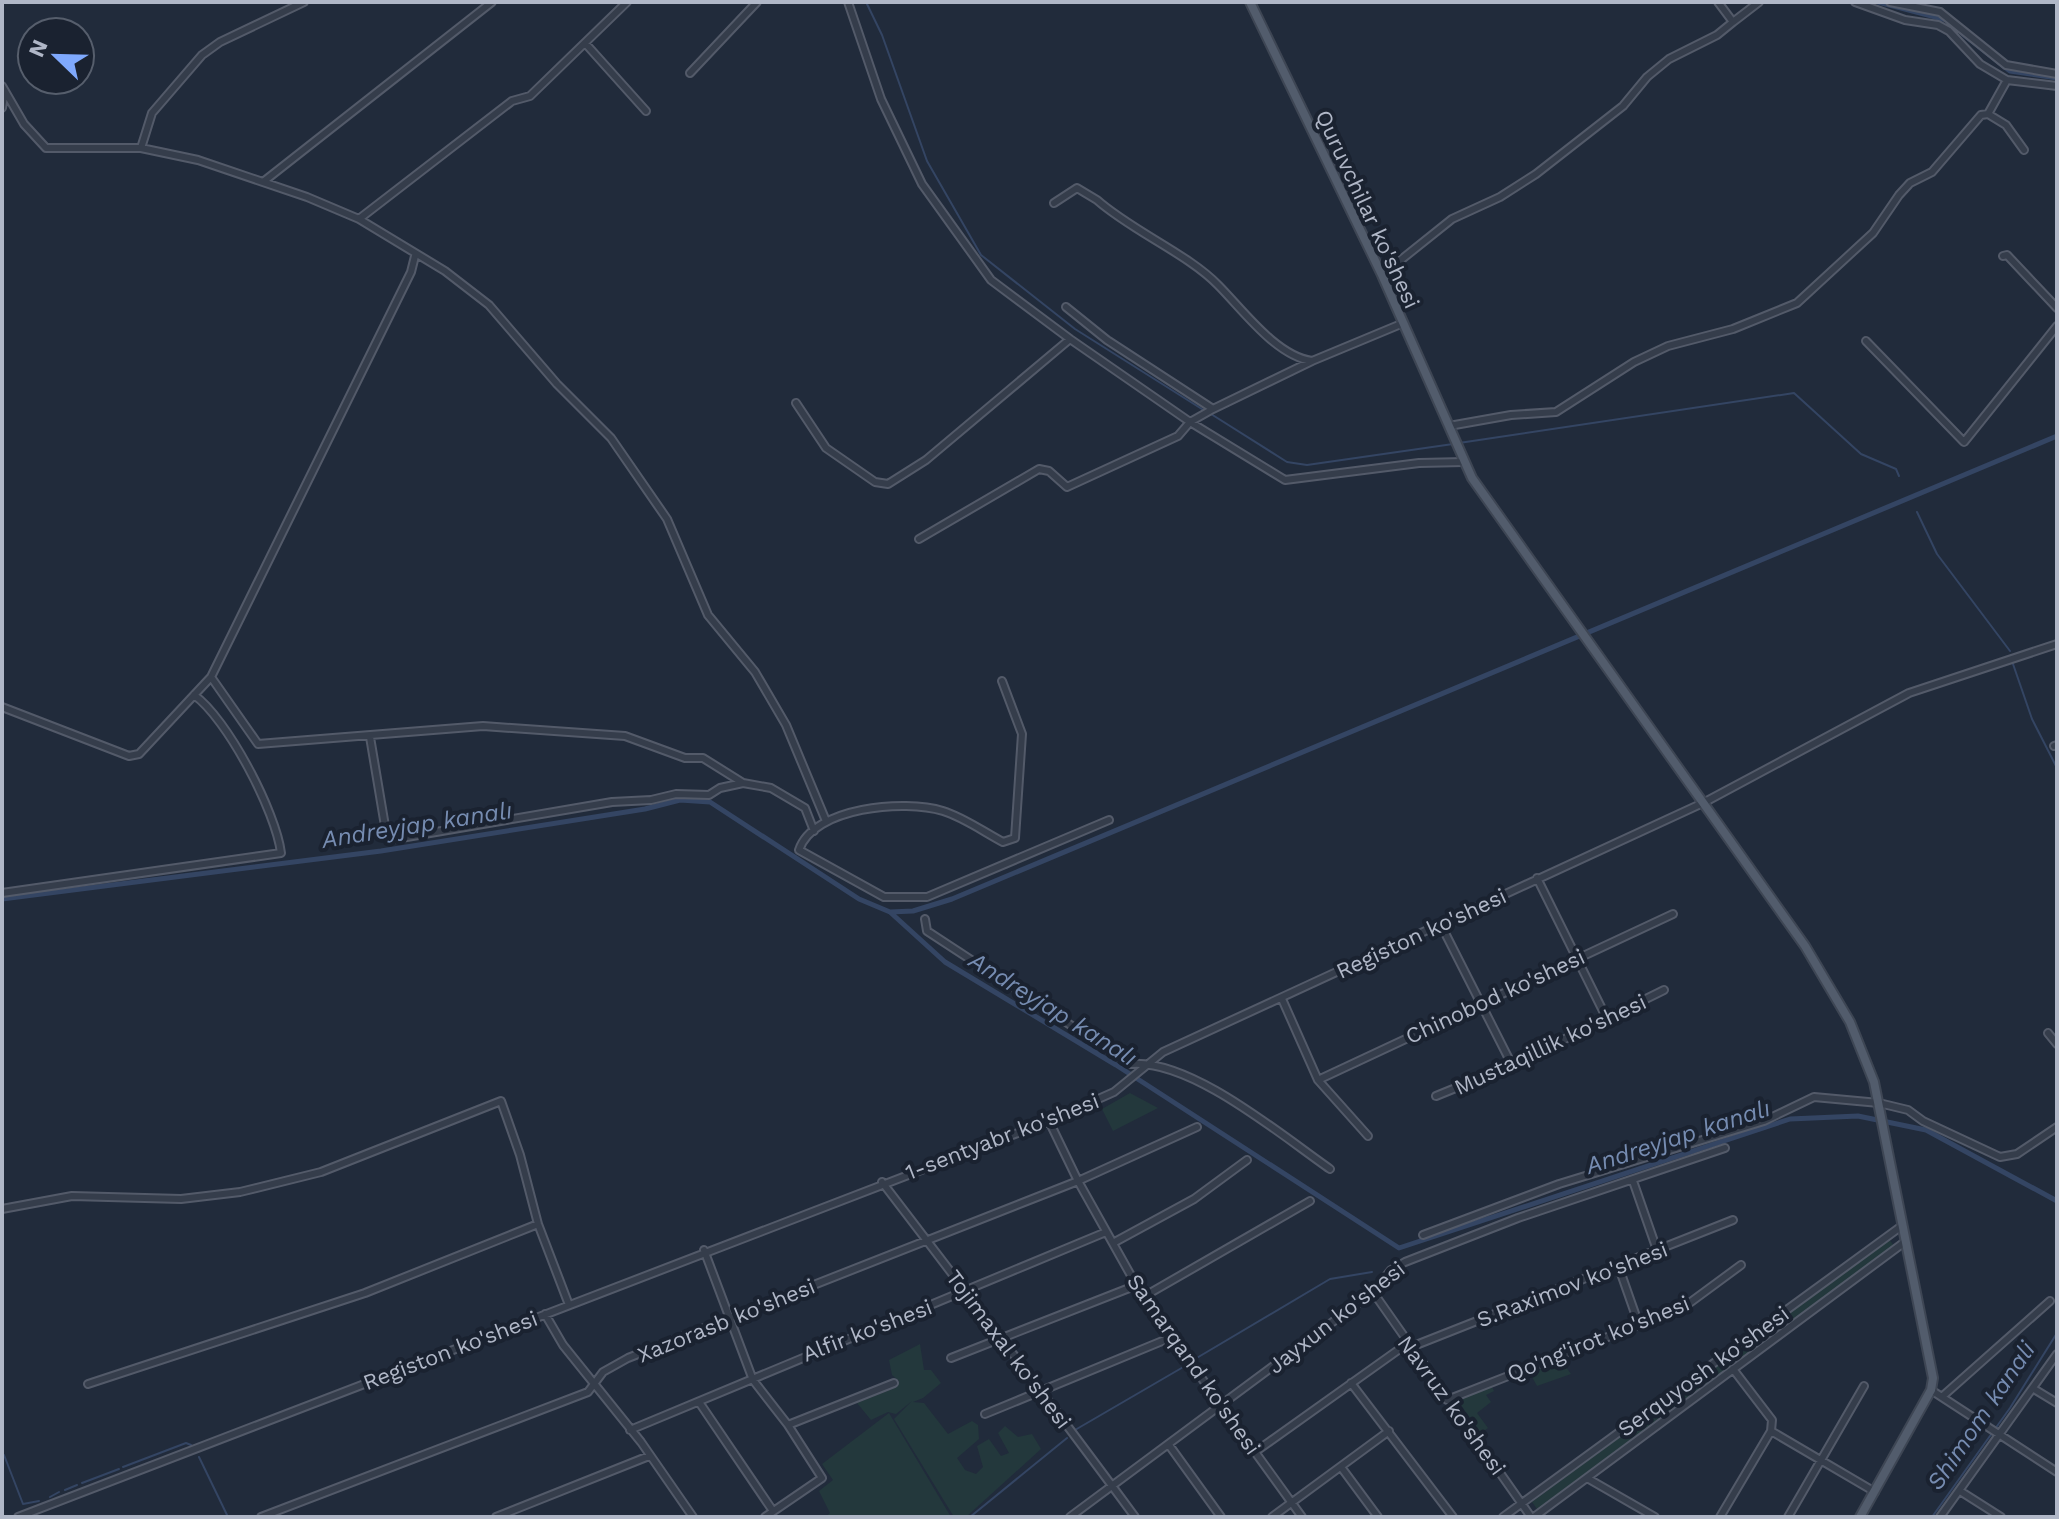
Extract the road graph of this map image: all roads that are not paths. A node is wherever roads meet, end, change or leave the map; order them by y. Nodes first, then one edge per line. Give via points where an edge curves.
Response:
1 (304, 2) edge
2 (492, 2) edge
3 (627, 2) edge
4 (757, 2) edge
5 (848, 2) edge
6 (1250, 2) edge
7 (1718, 2) edge
8 (1759, 2) edge
9 (1855, 2) edge
10 (1890, 2) edge
11 (1945, 2) edge
12 (1940, 12) junction
13 (1733, 22) junction
14 (585, 43) junction
15 (690, 73) dead end
16 (2057, 74) edge
17 (2007, 80) junction
18 (2057, 86) edge
19 (4, 89) edge
20 (2, 108) edge
21 (646, 111) dead end
22 (1988, 114) junction
23 (141, 148) junction
24 (2024, 150) dead end
25 (263, 182) junction
26 (1054, 203) dead end
27 (359, 219) junction
28 (415, 256) junction
29 (2003, 256) dead end
30 (1382, 275) junction
31 (1066, 307) dead end
32 (2057, 308) edge
33 (1401, 324) junction
34 (2057, 326) edge
35 (1070, 339) junction
36 (1866, 341) dead end
37 (1312, 361) junction
38 (796, 403) dead end
39 (1213, 409) junction
40 (1190, 422) junction
41 (1450, 429) junction
42 (1462, 457) junction
43 (919, 539) dead end
44 (2057, 644) edge
45 (211, 677) junction
46 (1002, 681) dead end
47 (194, 695) junction
48 (2, 707) edge
49 (370, 737) junction
50 (743, 783) junction
51 (1705, 802) junction
52 (1109, 820) dead end
53 (826, 821) junction
54 (814, 831) junction
55 (1537, 878) junction
56 (2, 893) edge
57 (1673, 914) dead end
58 (925, 919) dead end
59 (1441, 925) junction
60 (1578, 957) junction
61 (1664, 990) dead end
62 (1282, 999) junction
63 (1479, 1004) junction
64 (1607, 1019) junction
65 (2048, 1033) dead end
66 (2057, 1044) edge
67 (1146, 1062) junction
68 (1512, 1065) junction
69 (1318, 1080) junction
70 (1121, 1087) joint
71 (1436, 1096) dead end
72 (1879, 1103) junction
73 (1049, 1121) junction
74 (1197, 1127) dead end
75 (2057, 1127) edge
76 (1368, 1136) dead end
77 (1725, 1148) dead end
78 (1247, 1160) dead end
79 (1330, 1169) dead end
80 (1078, 1181) junction
81 (1633, 1181) junction
82 (882, 1182) junction
83 (1310, 1201) dead end
84 (2, 1209) edge
85 (1733, 1220) dead end
86 (538, 1224) junction
87 (1903, 1225) junction
88 (1106, 1232) junction
89 (1423, 1235) dead end
90 (926, 1240) junction
91 (1906, 1241) junction
92 (1113, 1243) junction
93 (704, 1250) junction
94 (1657, 1250) junction
95 (1618, 1265) junction
96 (1741, 1265) dead end
97 (1137, 1285) junction
98 (969, 1291) junction
99 (1373, 1292) junction
100 (1143, 1297) junction
101 (2050, 1301) dead end
102 (569, 1305) junction
103 (545, 1314) junction
104 (728, 1319) junction
105 (1638, 1322) junction
106 (1172, 1337) junction
107 (1000, 1341) junction
108 (1409, 1345) junction
109 (2057, 1354) edge
110 (951, 1358) dead end
111 (1733, 1369) junction
112 (753, 1380) junction
113 (894, 1383) dead end
114 (1351, 1383) junction
115 (88, 1384) dead end
116 (593, 1385) junction
117 (1864, 1386) dead end
118 (2034, 1389) junction
119 (1931, 1390) junction
120 (1039, 1392) junction
121 (1944, 1395) junction
122 (1447, 1400) junction
123 (699, 1402) junction
124 (2057, 1403) edge
125 (1219, 1406) junction
126 (985, 1414) dead end
127 (788, 1425) junction
128 (630, 1430) junction
129 (1389, 1431) junction
130 (1771, 1431) junction
131 (1999, 1436) junction
132 (1169, 1445) junction
133 (1255, 1452) junction
134 (649, 1456) junction
135 (1821, 1459) junction
136 (1341, 1467) junction
137 (2057, 1472) edge
138 (1587, 1478) junction
139 (1112, 1486) junction
140 (1960, 1491) junction
141 (1875, 1492) junction
142 (1292, 1503) junction
143 (1523, 1503) junction
144 (773, 1511) junction
145 (18, 1517) edge
146 (261, 1517) edge
147 (496, 1517) edge
148 (693, 1517) edge
149 (765, 1517) edge
150 (1070, 1517) edge
151 (1135, 1517) edge
152 (1221, 1517) edge
153 (1272, 1517) edge
154 (1302, 1517) edge
155 (1378, 1517) edge
156 (1453, 1517) edge
157 (1503, 1517) edge
158 (1532, 1517) edge
159 (1655, 1517) edge
160 (1720, 1517) edge
161 (1788, 1517) edge
162 (1860, 1517) edge
163 (1940, 1517) edge
164 (2001, 1517) edge

1 - 23 street via 202,55 152,113
2 - 25 street
3 - 14 street
4 - 15 street
5 - 35 street via 881,99 922,184 991,280
6 - 30 main road, Quruvchilar ko'shesi
7 - 13 street
8 - 13 street
9 - 17 street via 1938,25 1980,64
10 - 12 street
11 - 12 street
12 - 16 street via 2006,65
13 - 30 street via 1669,59 1623,106 1536,174 1452,219
14 - 21 street
14 - 27 street via 530,96 512,101
17 - 18 street
17 - 22 street
19 - 20 street
19 - 23 street via 24,124 46,148
22 - 24 street via 2006,125
22 - 41 street via 1972,123 1932,172 1910,183 1873,233 1797,303 1733,329 1668,346 1556,412 1511,415
23 - 25 street
25 - 27 street
26 - 37 street via 1077,188 1097,200 1216,283 1289,353
27 - 28 street
28 - 45 street
28 - 53 street via 445,271 489,305 611,438 667,519 708,615 755,672 786,725
29 - 32 street
30 - 33 main road, Quruvchilar ko'shesi
31 - 39 street
33 - 37 street
33 - 41 main road, Quruvchilar ko'shesi
34 - 36 street via 1964,442
35 - 38 street via 926,460 888,484 875,482 826,448
35 - 40 street
37 - 39 street
39 - 40 street
40 - 42 street via 1285,480
40 - 43 street via 1178,436 1067,487 1039,469
41 - 42 main road, Quruvchilar ko'shesi
42 - 51 main road, Quruvchilar ko'shesi via 1507,530
44 - 51 street, Registon ko'shesi via 1909,693
45 - 47 street
45 - 49 street via 258,744
46 - 53 street via 1022,734 1015,838 1003,842 943,811 902,806 868,808
47 - 48 street via 139,754 129,756
47 - 56 street via 220,719 250,772 278,830 281,853
49 - 50 street via 483,726 625,736 685,758 703,758
49 - 50 street via 385,826 395,839 612,802 709,795
50 - 54 street via 771,788 805,808
51 - 55 street, Registon ko'shesi
51 - 72 main road, Quruvchilar ko'shesi via 1805,946 1850,1022
52 - 54 street via 927,897 903,899 870,891 799,850 804,837
53 - 54 street
55 - 59 street, Registon ko'shesi
55 - 60 street
57 - 60 street, Chinobod ko'shesi
58 - 67 street via 927,931 1020,995 1130,1064
59 - 62 street, Registon ko'shesi
59 - 63 street
60 - 63 street, Chinobod ko'shesi
60 - 64 street
61 - 64 street, Mustaqillik ko'shesi
62 - 67 street, Registon ko'shesi
62 - 69 street
63 - 68 street
63 - 69 street, Chinobod ko'shesi
64 - 68 street, Mustaqillik ko'shesi
65 - 66 street
67 - 70 street, Registon ko'shesi
67 - 79 street via 1198,1080
68 - 71 street, Mustaqillik ko'shesi
69 - 76 street
70 - 73 street, 1-sentyabr ko'shesi
72 - 75 street via 1908,1110 2000,1157 2017,1154
72 - 87 main road, Quruvchilar ko'shesi
72 - 89 street via 1814,1097 1764,1121 1521,1197
73 - 80 street, Samarqand ko'shesi
73 - 82 street, 1-sentyabr ko'shesi
74 - 80 street, Xazorasb ko'shesi
77 - 81 street, Jayxun ko'shesi
78 - 92 street via 1194,1199
80 - 88 street, Samarqand ko'shesi
80 - 90 street, Xazorasb ko'shesi
81 - 94 street
81 - 99 street, Jayxun ko'shesi via 1405,1262
82 - 90 street, Tojimaxal ko'shesi
82 - 93 street, Registon ko'shesi
83 - 100 street
84 - 86 street via 72,1196 181,1199 240,1192 321,1172 501,1101
85 - 94 street, S.Raximov ko'shesi
86 - 102 street
86 - 115 street via 365,1293
87 - 91 main road, Quruvchilar ko'shesi
87 - 143 street, Serquyosh ko'shesi
88 - 92 street, Samarqand ko'shesi
88 - 98 street, Alfir ko'shesi
90 - 98 street, Tojimaxal ko'shesi
90 - 104 street, Xazorasb ko'shesi
91 - 111 street, Serquyosh ko'shesi
91 - 119 main road, Quruvchilar ko'shesi
92 - 97 street, Samarqand ko'shesi
93 - 102 street, Registon ko'shesi
93 - 104 street
94 - 95 street, S.Raximov ko'shesi
95 - 105 street
95 - 108 street, S.Raximov ko'shesi
96 - 105 street, Qo'ng'irot ko'shesi via 1684,1307
97 - 100 street, Samarqand ko'shesi
97 - 107 street
98 - 107 street, Tojimaxal ko'shesi
98 - 112 street, Alfir ko'shesi via 776,1366
99 - 108 street, Navruz ko'shesi
99 - 125 street, Jayxun ko'shesi
100 - 106 street, Samarqand ko'shesi
101 - 121 street
102 - 103 street, Registon ko'shesi
103 - 116 street
103 - 145 street, Registon ko'shesi
104 - 112 street
104 - 116 street, Xazorasb ko'shesi via 628,1358 603,1372
105 - 122 street, Qo'ng'irot ko'shesi
106 - 120 street
106 - 125 street, Samarqand ko'shesi
107 - 110 street
107 - 120 street, Tojimaxal ko'shesi
108 - 114 street, S.Raximov ko'shesi
108 - 122 street, Navruz ko'shesi
109 - 118 street
111 - 130 street via 1772,1420
111 - 138 street, Serquyosh ko'shesi
112 - 123 street, Alfir ko'shesi
112 - 127 street
113 - 127 street
114 - 129 street
114 - 133 street, S.Raximov ko'shesi
116 - 128 street
116 - 146 street, Xazorasb ko'shesi via 588,1392
117 - 135 street
118 - 124 street
118 - 131 street
119 - 121 street
119 - 141 main road
120 - 126 street
120 - 139 street, Tojimaxal ko'shesi
121 - 131 street
122 - 143 street, Navruz ko'shesi
123 - 128 street, Alfir ko'shesi
123 - 144 street
125 - 132 street, Jayxun ko'shesi
125 - 133 street, Samarqand ko'shesi
127 - 144 street via 822,1478
128 - 134 street
129 - 136 street
129 - 156 street
130 - 135 street
130 - 160 street
131 - 137 street
131 - 140 street
132 - 139 street, Jayxun ko'shesi
132 - 152 street
133 - 142 street, Samarqand ko'shesi
134 - 147 street
134 - 148 street
135 - 141 street
135 - 161 street
136 - 142 street
136 - 155 street
138 - 158 street, Serquyosh ko'shesi
138 - 159 street
139 - 150 street, Jayxun ko'shesi
139 - 151 street, Tojimaxal ko'shesi
140 - 163 street
140 - 164 street
141 - 162 main road
142 - 153 street
142 - 154 street, Samarqand ko'shesi
143 - 157 street, Serquyosh ko'shesi
143 - 158 street, Navruz ko'shesi
144 - 149 street

